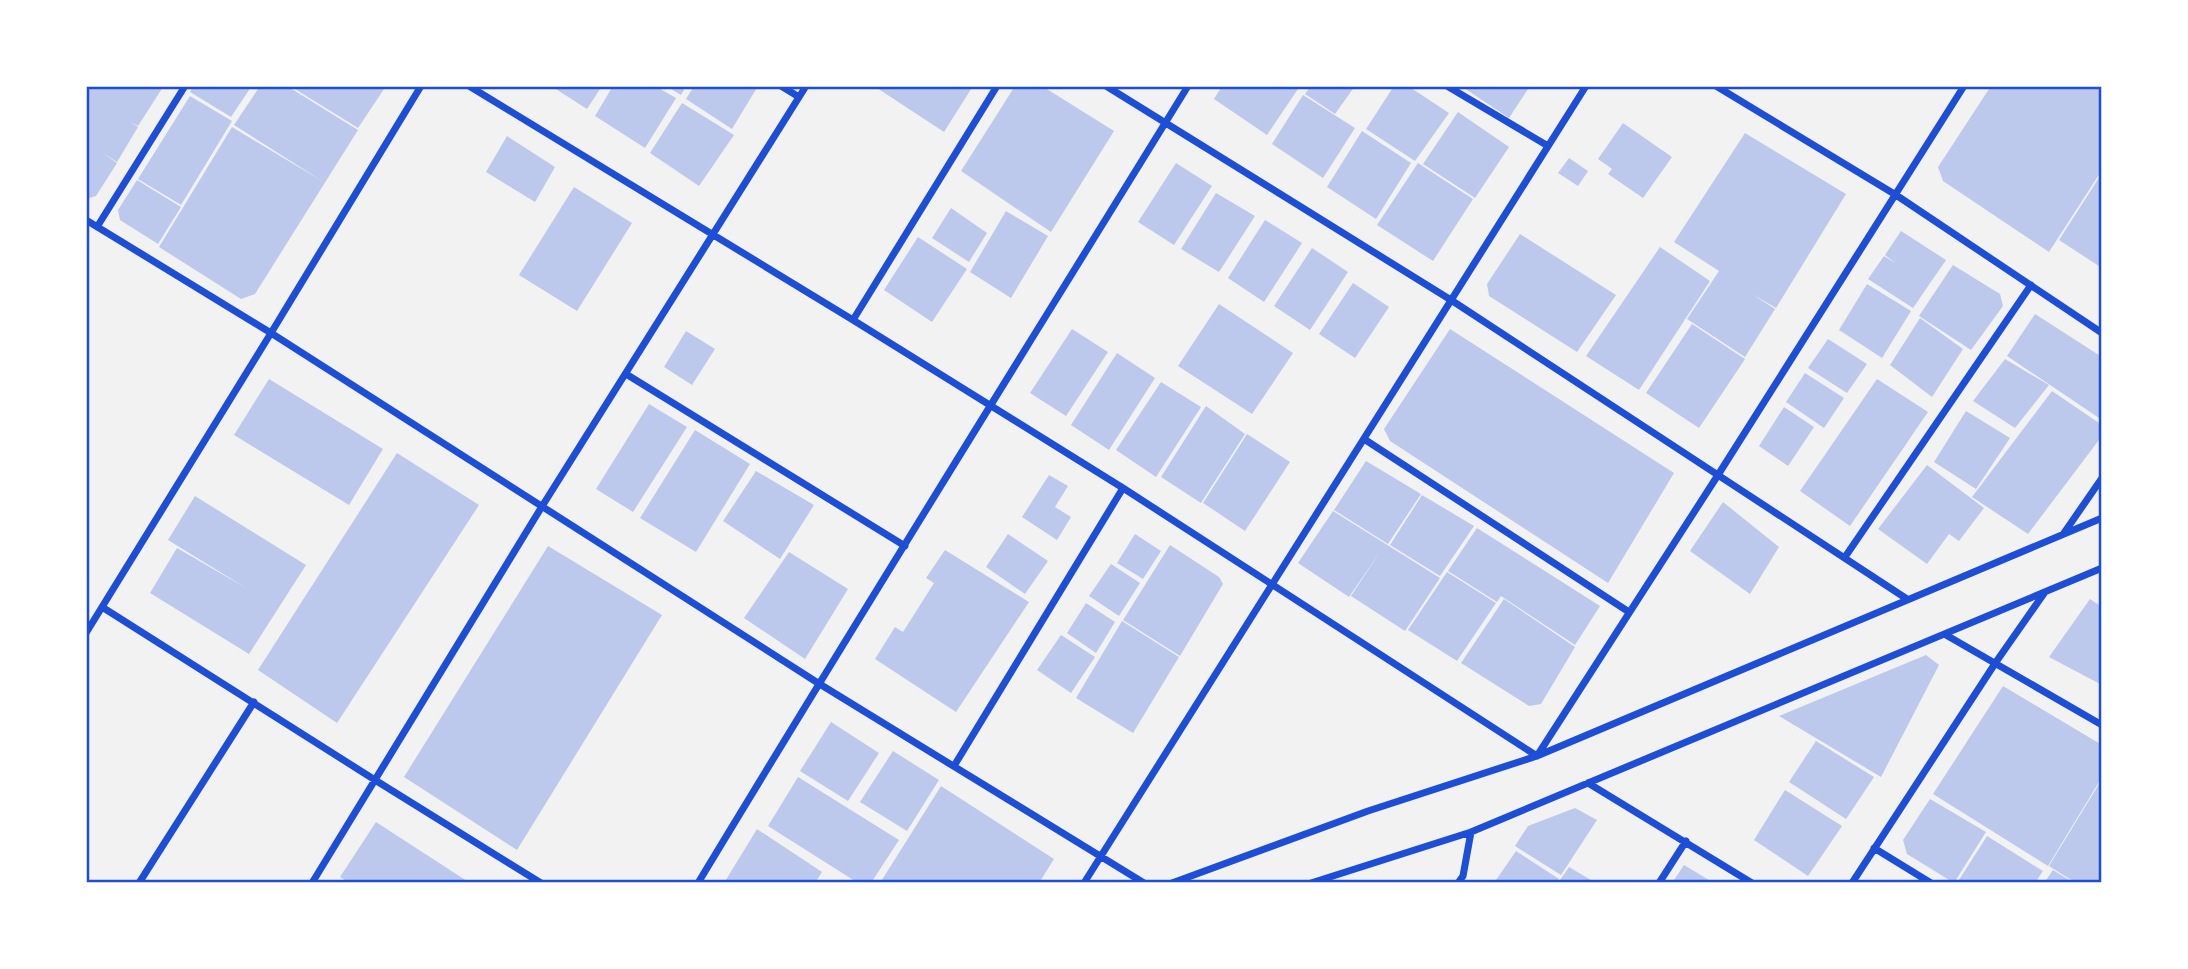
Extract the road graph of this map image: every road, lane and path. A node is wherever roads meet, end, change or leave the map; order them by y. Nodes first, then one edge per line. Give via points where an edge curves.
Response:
1 (186, 86) edge
2 (421, 86) edge
3 (469, 86) edge
4 (781, 86) edge
5 (807, 86) edge
6 (997, 86) edge
7 (1106, 86) edge
8 (1188, 86) edge
9 (1447, 86) edge
10 (1586, 86) edge
11 (1716, 86) edge
12 (1964, 86) edge
13 (799, 97) junction
14 (1166, 122) junction
15 (1548, 146) junction
16 (1896, 195) junction
17 (86, 220) edge
18 (97, 227) junction
19 (714, 234) junction
20 (2031, 285) junction
21 (1451, 300) junction
22 (853, 320) junction
23 (271, 333) junction
24 (2102, 333) edge
25 (626, 374) junction
26 (990, 405) junction
27 (1364, 439) junction
28 (1718, 475) junction
29 (2102, 478) edge
30 (1123, 488) junction
31 (541, 508) junction
32 (2102, 518) edge
33 (2063, 533) junction
34 (905, 546) junction
35 (1845, 557) junction
36 (2102, 568) edge
37 (1272, 583) junction
38 (2046, 592) junction
39 (1907, 598) junction
40 (102, 607) junction
41 (1629, 612) junction
42 (86, 633) edge
43 (1946, 635) junction
44 (1996, 662) junction
45 (818, 684) junction
46 (254, 702) junction
47 (2102, 725) edge
48 (1537, 756) junction
49 (954, 766) junction
50 (375, 780) junction
51 (1588, 783) junction
52 (1471, 832) junction
53 (1686, 841) junction
54 (1874, 848) junction
55 (1100, 856) junction
56 (139, 883) edge
57 (312, 883) edge
58 (541, 883) edge
59 (698, 883) edge
60 (1084, 883) edge
61 (1144, 883) edge
62 (1172, 883) edge
63 (1311, 883) edge
64 (1458, 883) edge
65 (1659, 883) edge
66 (1752, 883) edge
67 (1852, 883) edge
68 (1931, 883) edge

1 - 18 street
2 - 23 street
3 - 19 street
4 - 13 street
5 - 13 street
6 - 22 street
7 - 14 street
8 - 14 street
9 - 15 street
10 - 15 street
11 - 16 street
12 - 16 street
13 - 19 street
14 - 21 street
14 - 26 street
15 - 21 street
16 - 20 street
16 - 28 street
17 - 18 street
18 - 23 street
19 - 22 street
19 - 25 street
20 - 24 street
20 - 35 street
21 - 27 street
21 - 28 street
22 - 26 street
23 - 31 street
23 - 40 street
25 - 31 street
25 - 34 street
26 - 30 street
26 - 34 street
27 - 37 street
27 - 41 street
28 - 35 street
28 - 41 street
29 - 33 street
30 - 37 street
30 - 49 street
31 - 45 street
31 - 50 street
32 - 33 street
33 - 39 street
34 - 45 street
35 - 39 street
36 - 38 street
37 - 48 street
37 - 55 street
38 - 43 street
38 - 44 street
39 - 48 street
40 - 42 street
40 - 46 street
41 - 48 street
43 - 44 street
43 - 51 street
44 - 47 street
44 - 54 street
45 - 49 street
45 - 59 street
46 - 50 street
46 - 56 street
48 - 62 street via 1368,811
49 - 55 street
50 - 57 street
50 - 58 street
51 - 52 street
51 - 53 street
52 - 63 street
52 - 64 street
53 - 65 street
53 - 66 street
54 - 67 street
54 - 68 street
55 - 60 street
55 - 61 street

